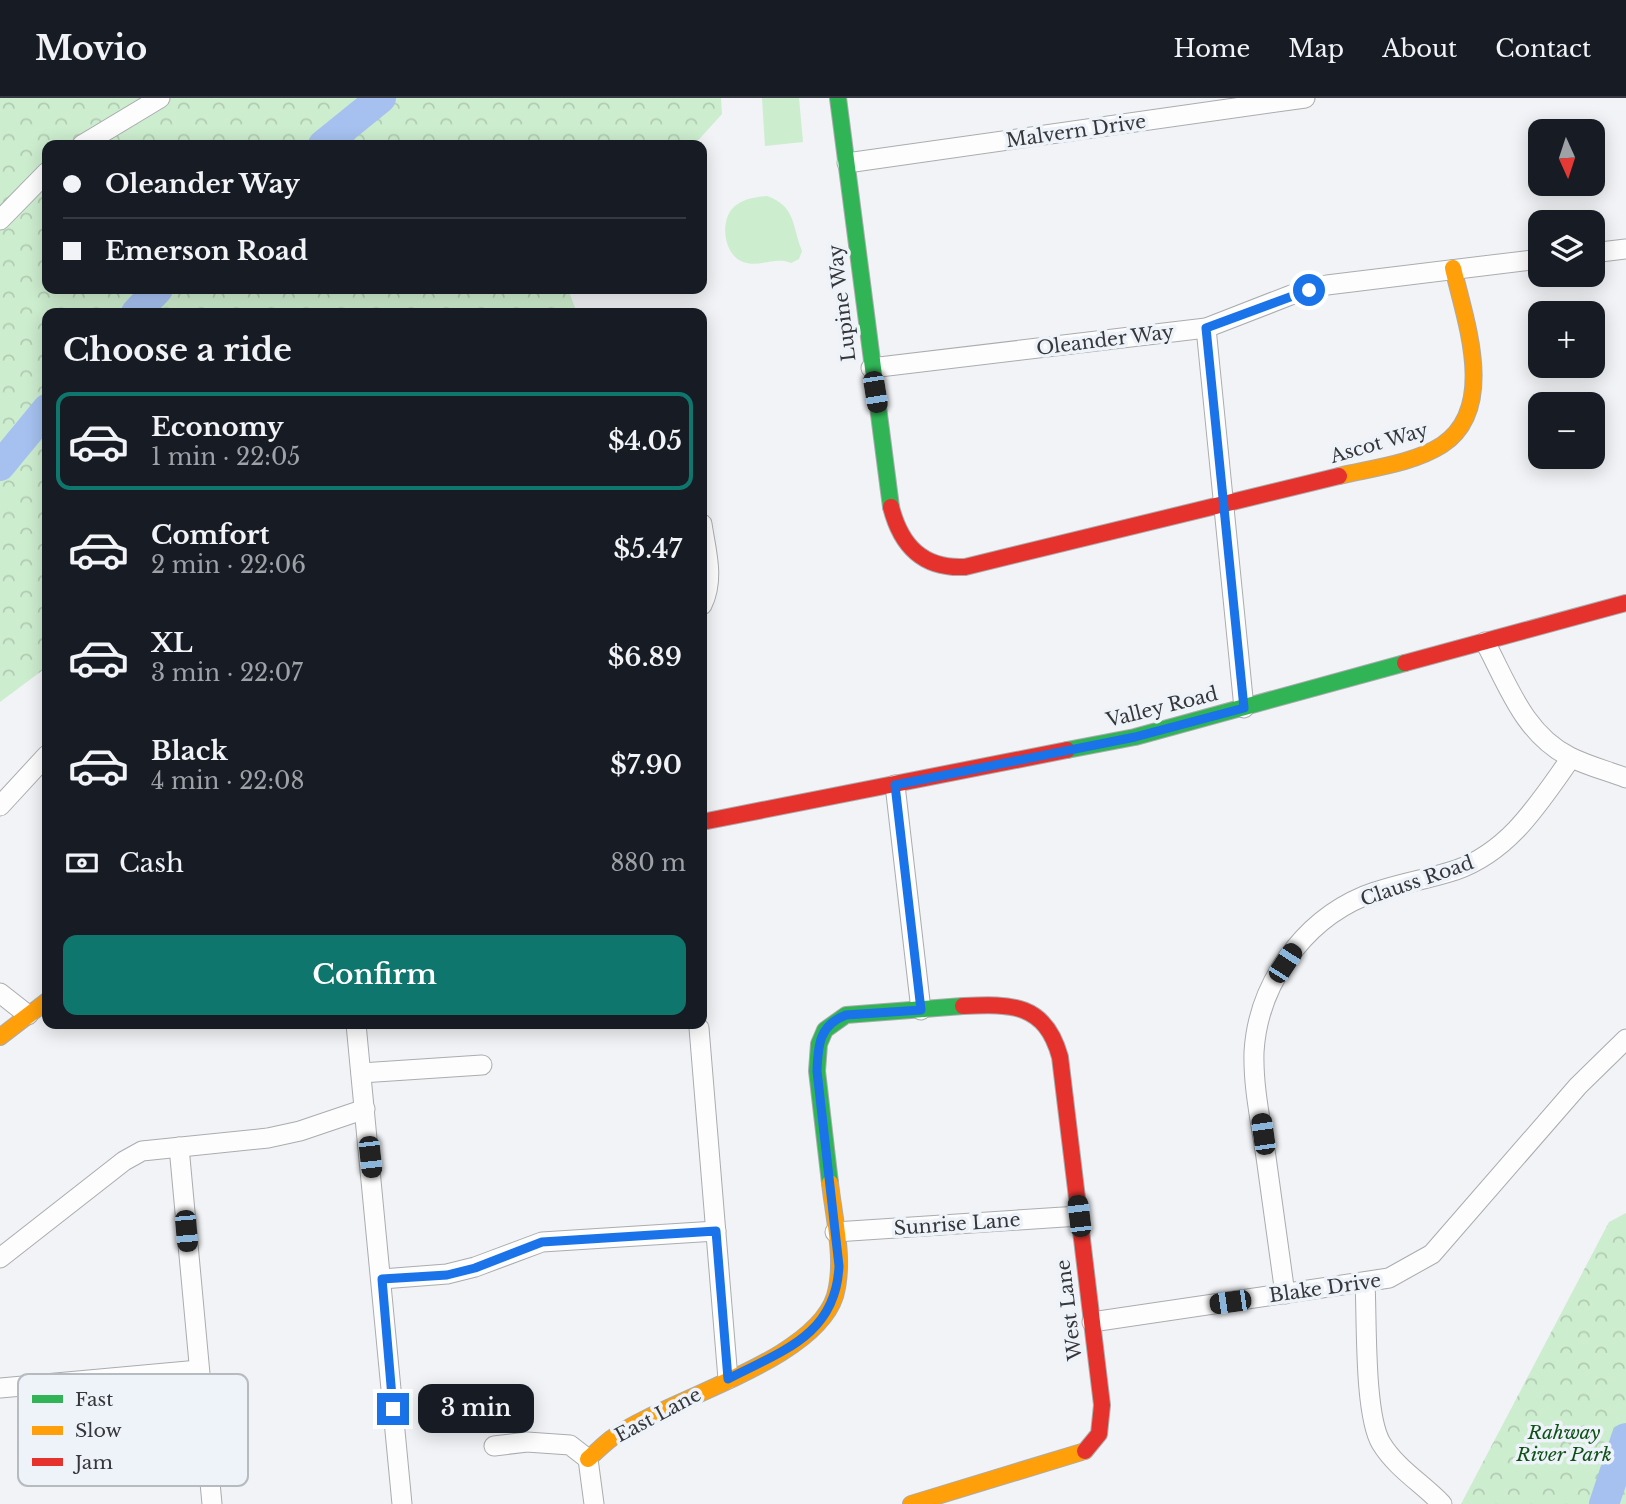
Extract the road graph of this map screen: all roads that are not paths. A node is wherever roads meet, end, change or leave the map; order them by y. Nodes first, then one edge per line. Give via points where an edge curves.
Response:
1 (160, 98) edge
2 (838, 98) edge
3 (1305, 98) edge
4 (90, 140) edge
5 (847, 163) junction
6 (42, 177) edge
7 (0, 220) edge
8 (1626, 249) edge
9 (1605, 251) edge
10 (1528, 259) edge
11 (1452, 268) junction
12 (1206, 328) junction
13 (871, 368) junction
14 (1224, 505) junction
15 (707, 561) edge
16 (707, 592) edge
17 (1626, 603) edge
18 (1485, 642) junction
19 (1244, 708) junction
20 (1571, 758) junction
21 (42, 760) edge
22 (1626, 778) edge
23 (895, 785) junction
24 (0, 806) edge
25 (707, 821) edge
26 (0, 993) edge
27 (42, 1005) edge
28 (921, 1010) junction
29 (28, 1015) junction
30 (357, 1029) edge
31 (699, 1029) edge
32 (0, 1037) edge
33 (1626, 1039) edge
34 (482, 1065) dead end
35 (361, 1073) junction
36 (365, 1109) junction
37 (179, 1147) junction
38 (1079, 1216) junction
39 (716, 1231) junction
40 (835, 1232) junction
41 (0, 1258) edge
42 (382, 1279) junction
43 (1365, 1282) junction
44 (1285, 1294) junction
45 (1092, 1322) junction
46 (199, 1370) junction
47 (155, 1374) edge
48 (199, 1374) edge
49 (728, 1379) junction
50 (18, 1386) edge
51 (0, 1388) edge
52 (494, 1446) dead end
53 (589, 1459) junction
54 (210, 1486) edge
55 (212, 1504) edge
56 (402, 1504) edge
57 (594, 1504) edge
58 (911, 1504) edge
59 (1442, 1504) edge

1 - 4 street
2 - 5 street, Lupine Way
3 - 5 street, Malvern Drive
5 - 13 street, Lupine Way
6 - 7 street
8 - 9 street
10 - 11 street, Oleander Way
11 - 12 street, Oleander Way via 1327,285
11 - 14 street, Ascot Way via 1475,392 1456,435 1415,458
12 - 13 street, Oleander Way
12 - 14 street
13 - 14 street, Lupine Way via 898,531 913,552 936,566 975,566
14 - 19 street
15 - 16 street
17 - 18 street, Valley Road
18 - 19 street, Valley Road
18 - 20 street via 1524,718 1539,737
19 - 23 street, Valley Road via 1135,737
20 - 22 street
20 - 44 street, Clauss Road via 1506,841 1480,860 1395,885 1337,911 1293,950 1265,996 1257,1024 1255,1080
21 - 24 street
23 - 25 street, Valley Road
23 - 28 street
26 - 29 street
27 - 29 street
28 - 38 street, West Lane via 997,1005 1026,1009 1047,1025 1060,1057
28 - 40 street, East Lane via 846,1015 823,1031 817,1071
29 - 32 street
30 - 35 street
31 - 39 street
33 - 43 street, Blake Drive via 1578,1086 1432,1254 1389,1278
34 - 35 street
35 - 36 street
36 - 37 street via 290,1134
36 - 42 street
37 - 41 street via 142,1151 124,1161
37 - 46 street
38 - 40 street, Sunrise Lane
38 - 45 street, West Lane
39 - 42 street via 542,1242 447,1275
39 - 49 street
40 - 49 street, East Lane via 838,1291 827,1315 809,1335
42 - 56 street
43 - 44 street, Blake Drive
43 - 59 street via 1372,1408 1380,1441
44 - 45 street, Blake Drive
45 - 58 street, West Lane via 1102,1405 1096,1444 1079,1455
46 - 47 street
46 - 48 street
49 - 53 street, East Lane via 613,1437
50 - 51 street
52 - 53 street via 527,1442 570,1445
53 - 57 street
54 - 55 street

